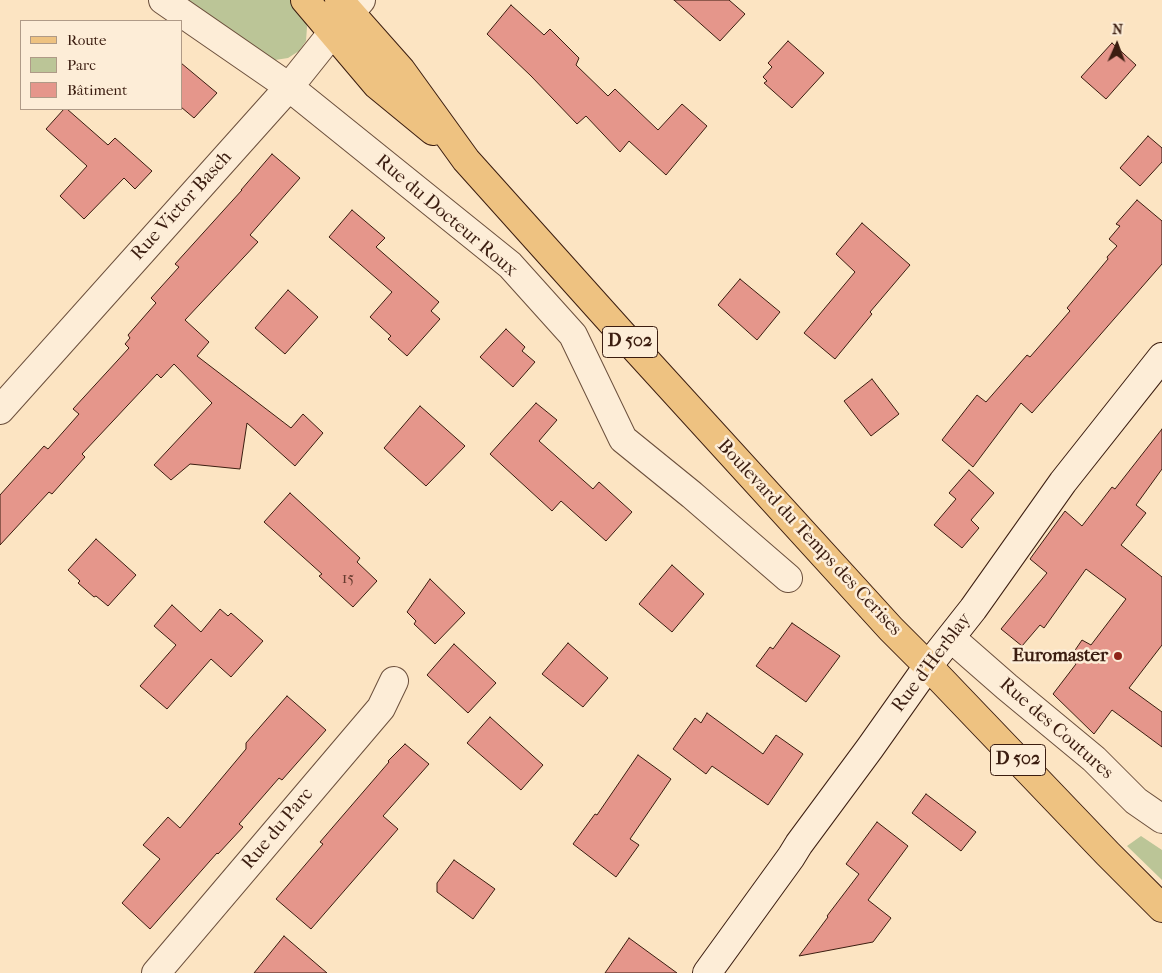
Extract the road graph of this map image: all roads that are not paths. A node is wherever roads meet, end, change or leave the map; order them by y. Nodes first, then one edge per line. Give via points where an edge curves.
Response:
1 (163, 0) edge
2 (306, 0) edge
3 (346, 11) edge
4 (289, 87) junction
5 (1162, 357) edge
6 (0, 410) edge
7 (788, 578) dead end
8 (951, 638) junction
9 (928, 666) junction
10 (394, 681) dead end
11 (1162, 819) edge
12 (1162, 908) edge
13 (156, 973) edge
14 (707, 973) edge

1 - 4 street, Rue du Docteur Roux
2 - 3 main road, Boulevard du Temps des Cerises / D 502
3 - 4 street, Rue Victor Basch
3 - 9 main road, Boulevard du Temps des Cerises / D 502 via 401,70 466,160
4 - 6 street, Rue Victor Basch
4 - 7 street, Rue du Docteur Roux via 510,265 573,335 623,439
5 - 8 street, Rue d'Herblay via 1063,482
8 - 9 street, Rue d'Herblay
8 - 11 street, Rue des Coutures via 1094,759 1136,801
9 - 12 main road, Boulevard du Temps des Cerises / D 502
9 - 14 street, Rue d'Herblay
10 - 13 street, Rue du Parc via 381,708

